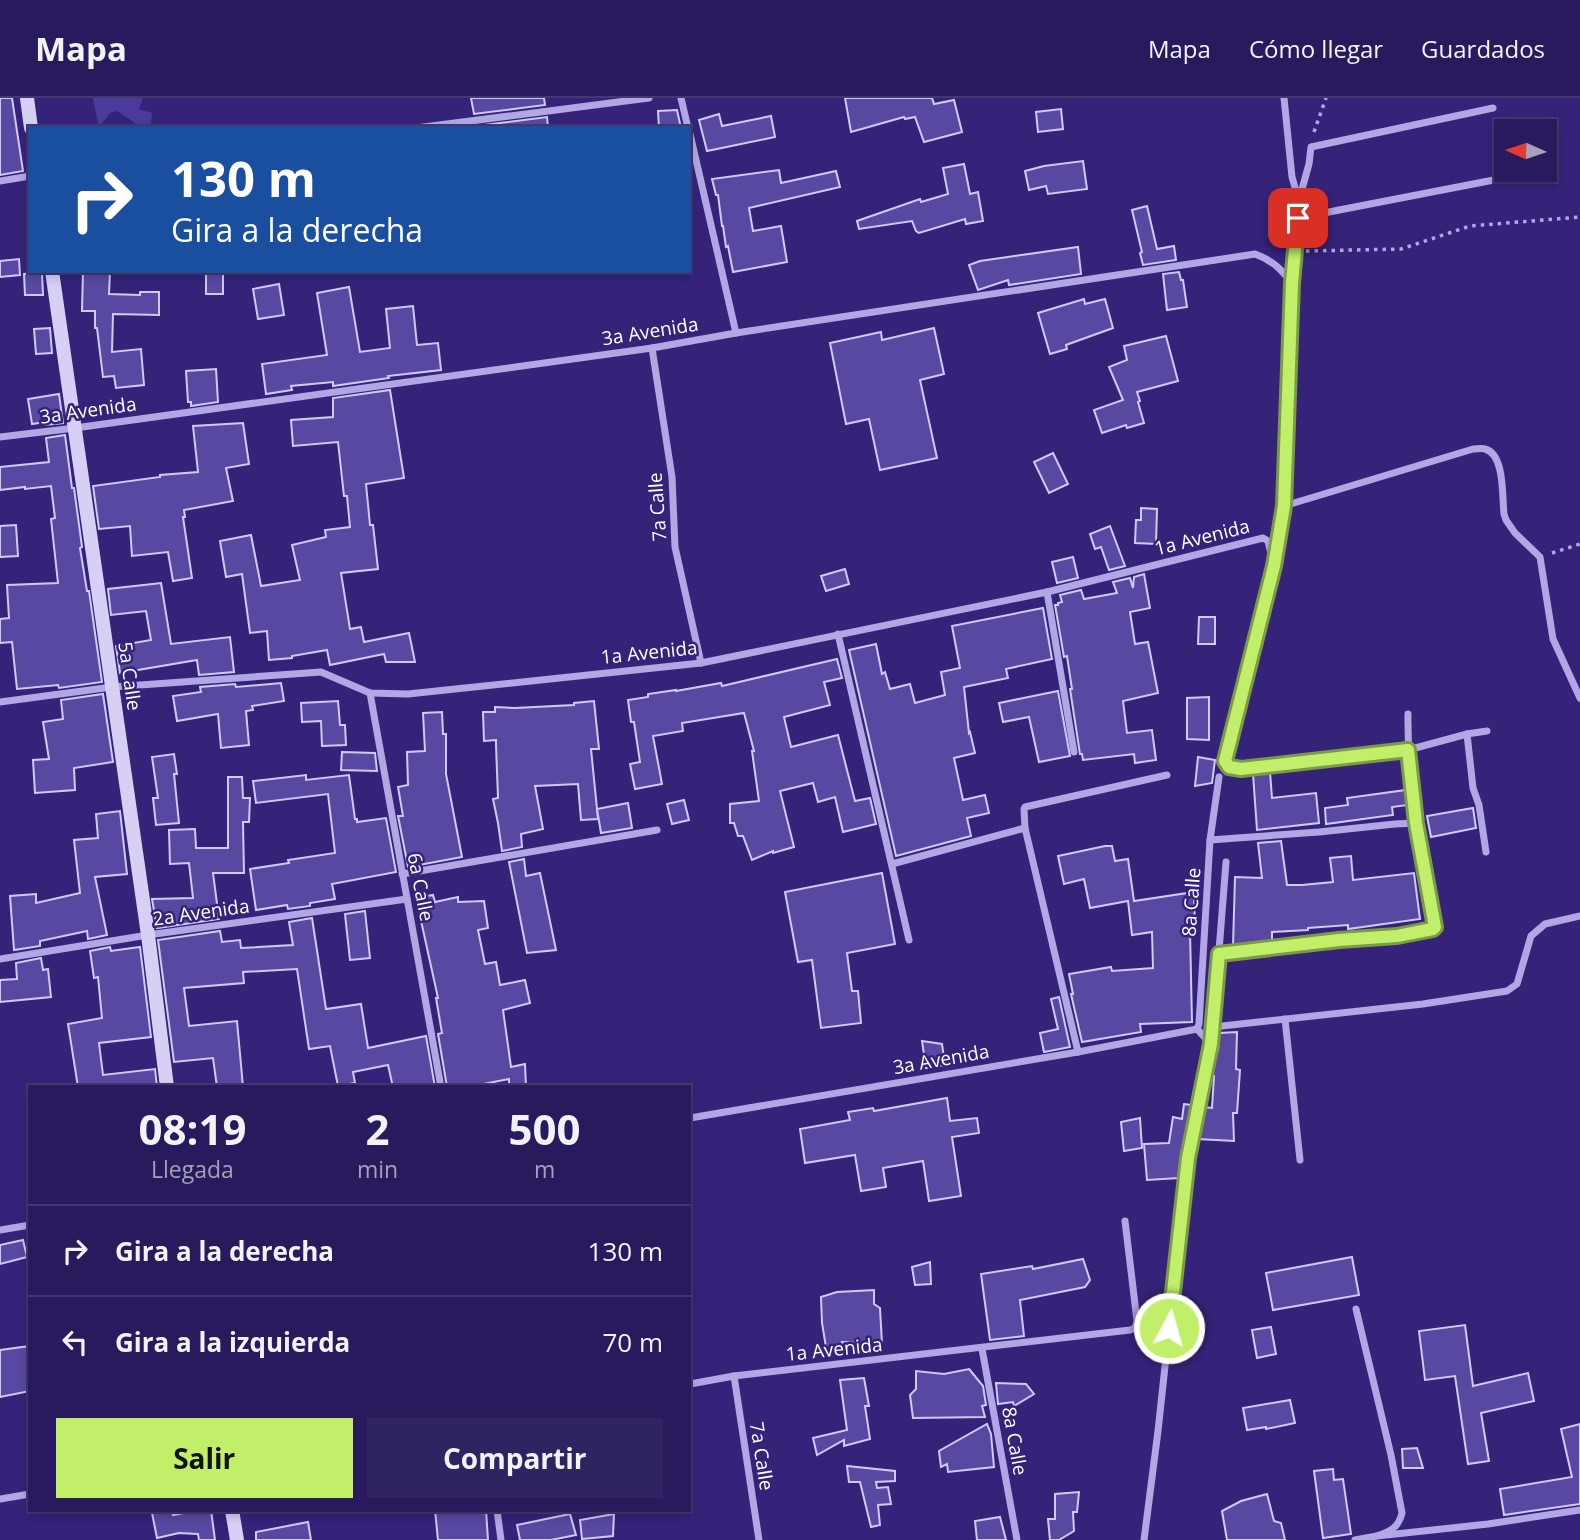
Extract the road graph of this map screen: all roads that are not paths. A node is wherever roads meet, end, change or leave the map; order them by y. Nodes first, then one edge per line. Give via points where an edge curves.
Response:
1 (27, 98) edge
2 (649, 98) edge
3 (681, 98) edge
4 (1284, 98) edge
5 (1493, 108) dead end
6 (31, 126) edge
7 (432, 126) edge
8 (688, 126) edge
9 (691, 138) edge
10 (28, 176) edge
11 (1494, 180) edge
12 (0, 181) edge
13 (1299, 201) junction
14 (1298, 218) junction
15 (52, 273) edge
16 (1292, 283) junction
17 (736, 333) junction
18 (652, 348) junction
19 (75, 428) junction
20 (0, 438) edge
21 (1284, 506) junction
22 (1274, 566) junction
23 (1047, 592) junction
24 (838, 634) junction
25 (701, 663) junction
26 (112, 687) junction
27 (370, 693) junction
28 (1580, 698) edge
29 (0, 702) edge
30 (1408, 714) dead end
31 (1486, 731) dead end
32 (1467, 734) junction
33 (1408, 750) junction
34 (1074, 752) dead end
35 (1167, 775) dead end
36 (1219, 777) dead end
37 (1416, 823) junction
38 (1025, 828) junction
39 (657, 830) dead end
40 (1210, 840) junction
41 (1486, 852) dead end
42 (1226, 862) dead end
43 (892, 864) junction
44 (402, 874) junction
45 (407, 899) junction
46 (1580, 916) edge
47 (148, 935) junction
48 (909, 940) dead end
49 (1219, 954) junction
50 (0, 959) edge
51 (1286, 1019) junction
52 (1213, 1027) junction
53 (1197, 1029) junction
54 (1211, 1044) junction
55 (1078, 1052) junction
56 (167, 1085) edge
57 (441, 1085) edge
58 (691, 1118) edge
59 (1300, 1160) dead end
60 (1125, 1221) dead end
61 (28, 1225) edge
62 (0, 1230) edge
63 (1356, 1309) dead end
64 (982, 1349) junction
65 (734, 1376) junction
66 (691, 1384) edge
67 (28, 1494) edge
68 (0, 1499) edge
69 (1580, 1510) edge
70 (232, 1512) edge
71 (497, 1512) edge
72 (1377, 1536) junction
73 (237, 1540) edge
74 (501, 1540) edge
75 (759, 1540) edge
76 (1017, 1540) edge
77 (1144, 1540) edge
78 (1355, 1540) edge

1 - 6 street
2 - 7 street
3 - 8 street
4 - 13 street
5 - 13 street via 1311,147
9 - 17 street
10 - 12 street
11 - 14 street
13 - 14 street
14 - 16 street
15 - 19 street, 5a Calle
16 - 17 street, 3a Avenida via 1280,267 1255,254
16 - 21 street
17 - 18 street, 3a Avenida
18 - 19 street, 3a Avenida
18 - 25 street, 7a Calle via 672,477 676,547
19 - 20 street, 3a Avenida
19 - 26 street, 5a Calle
21 - 22 street
21 - 28 street via 1486,449 1500,465 1506,520 1540,557 1553,639
22 - 23 street, 1a Avenida via 1268,541 1263,538
22 - 33 street via 1225,761 1229,767
23 - 24 street, 1a Avenida
23 - 34 street
24 - 25 street, 1a Avenida
24 - 43 street
25 - 27 street, 1a Avenida via 408,694
26 - 27 street, 1a Avenida via 321,672
26 - 29 street, 1a Avenida
26 - 47 street, 5a Calle
27 - 44 street, 6a Calle
30 - 33 street
31 - 32 street
32 - 33 street
32 - 41 street
33 - 37 street
35 - 38 street via 1025,807
36 - 40 street, 8a Calle
37 - 40 street
37 - 49 street via 1433,929
38 - 43 street
38 - 55 street
39 - 44 street
40 - 53 street, 8a Calle
42 - 49 street
43 - 48 street
44 - 45 street, 6a Calle
45 - 47 street, 2a Avenida
45 - 57 street, 6a Calle
46 - 51 street via 1545,924 1531,936 1517,984 1507,991
47 - 50 street, 2a Avenida
47 - 56 street, 5a Calle
49 - 52 street
51 - 52 street
51 - 59 street
52 - 54 street
53 - 54 street
53 - 55 street, 3a Avenida
54 - 77 street via 1186,1173
55 - 58 street, 3a Avenida
60 - 64 street, 1a Avenida via 1135,1328
61 - 62 street
63 - 72 street via 1402,1513 1400,1522
64 - 65 street, 1a Avenida
64 - 76 street, 8a Calle
65 - 66 street, 1a Avenida
65 - 75 street, 7a Calle
67 - 68 street
69 - 72 street
70 - 73 street
71 - 74 street
72 - 78 street

